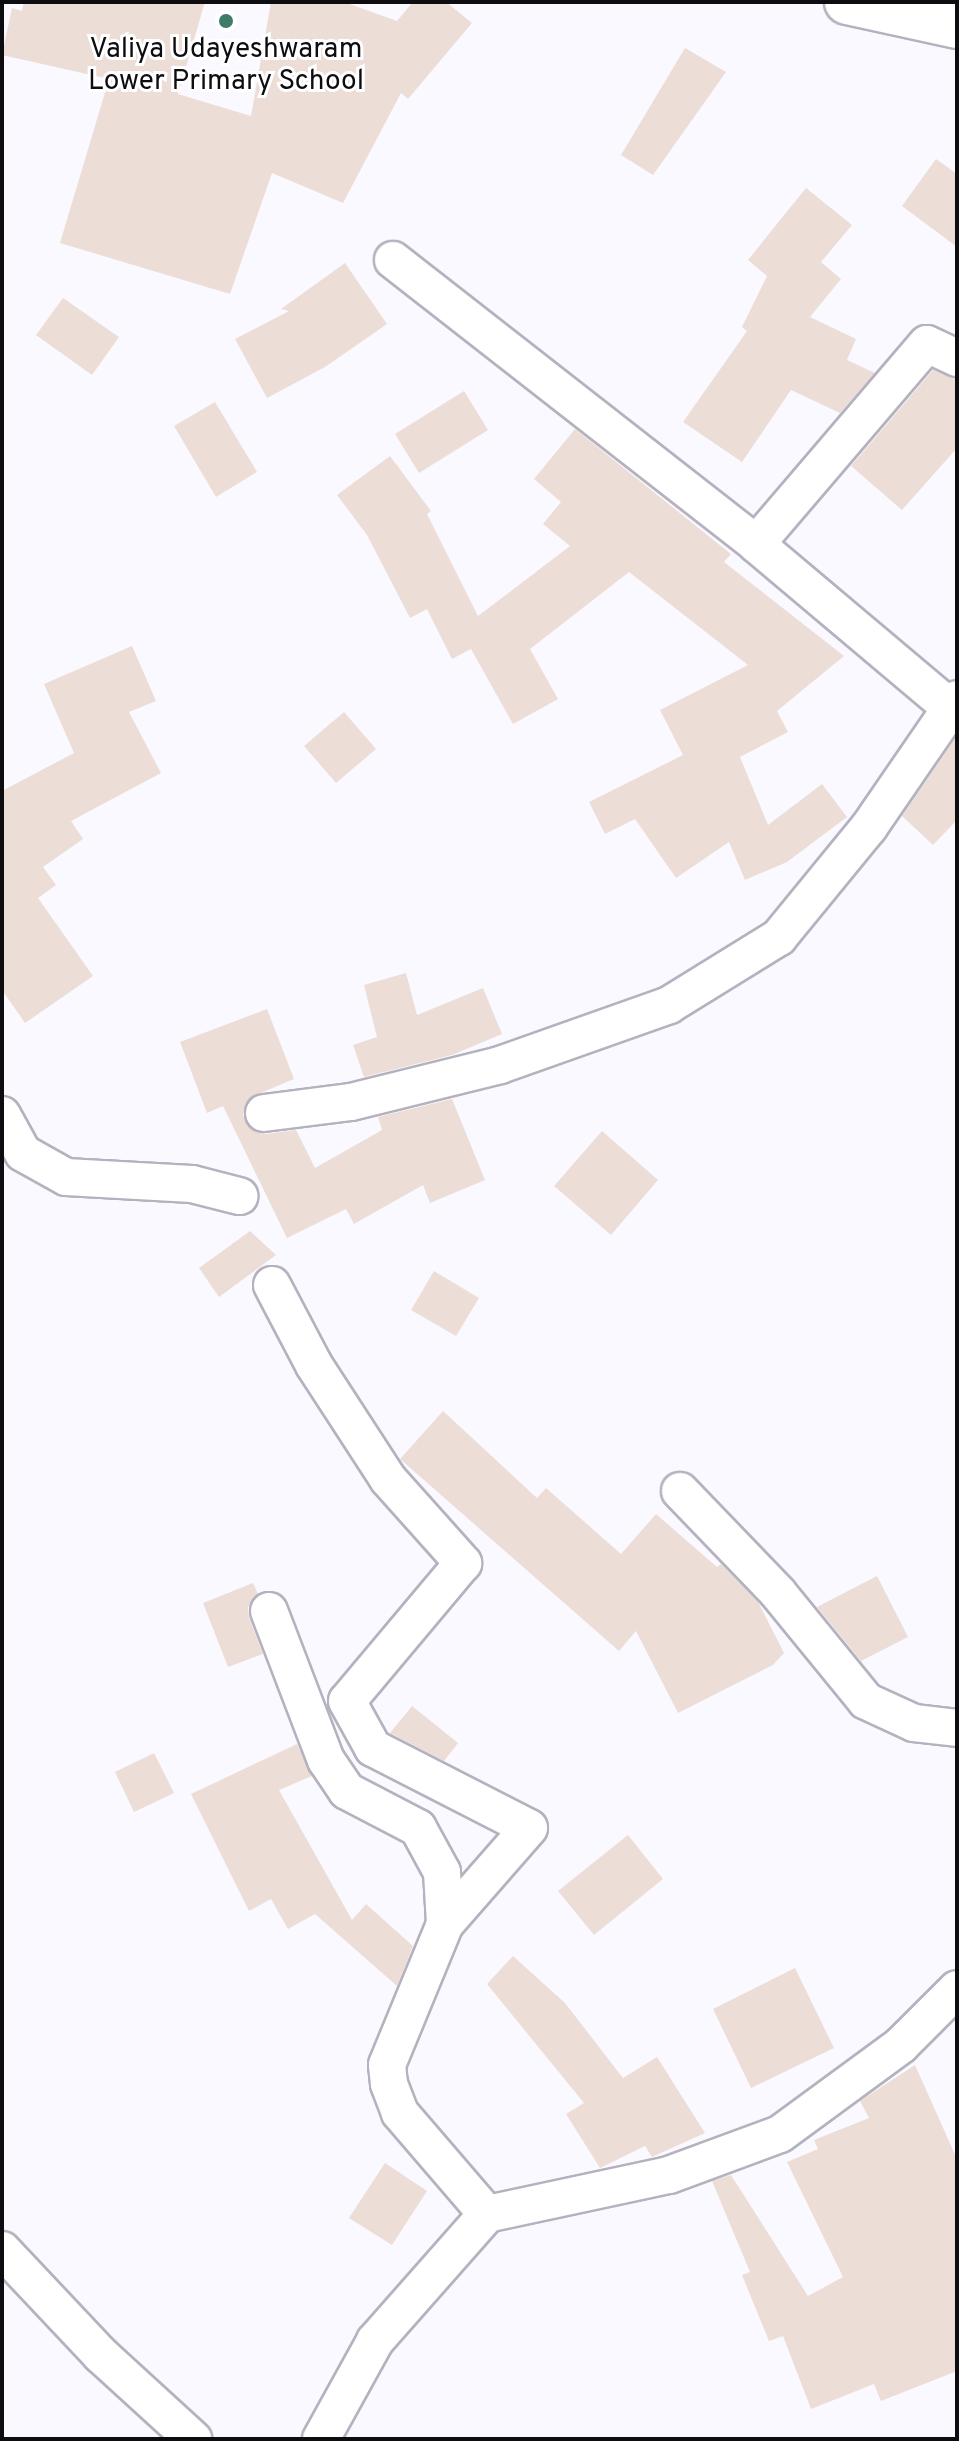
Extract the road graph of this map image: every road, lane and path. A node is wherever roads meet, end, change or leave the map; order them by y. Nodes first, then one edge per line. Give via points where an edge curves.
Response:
1 (847, 2) edge
2 (957, 26) edge
3 (393, 260) dead end
4 (957, 358) edge
5 (756, 544) junction
6 (954, 706) edge
7 (264, 1113) dead end
8 (2, 1115) edge
9 (239, 1196) dead end
10 (272, 1285) dead end
11 (680, 1491) dead end
12 (269, 1611) dead end
13 (957, 1728) edge
14 (445, 1924) junction
15 (957, 1989) edge
16 (487, 2214) junction
17 (2, 2250) edge
18 (193, 2439) edge
19 (321, 2439) edge

1 - 2 main road
3 - 5 street
4 - 5 street via 927,344
5 - 6 street
6 - 7 street via 869,827 779,937 669,1005 500,1065 351,1102
8 - 9 street via 23,1153 66,1177 192,1184
10 - 14 street via 314,1365 388,1479 463,1563 347,1701 373,1748 529,1828
11 - 13 street via 778,1593 866,1701 914,1723
12 - 14 street via 326,1760 347,1791 418,1828 430,1844 442,1872
14 - 16 street via 387,2065 389,2084 400,2113
15 - 16 street via 901,2045 780,2134 669,2175
16 - 19 street via 375,2341
17 - 18 street via 101,2355

